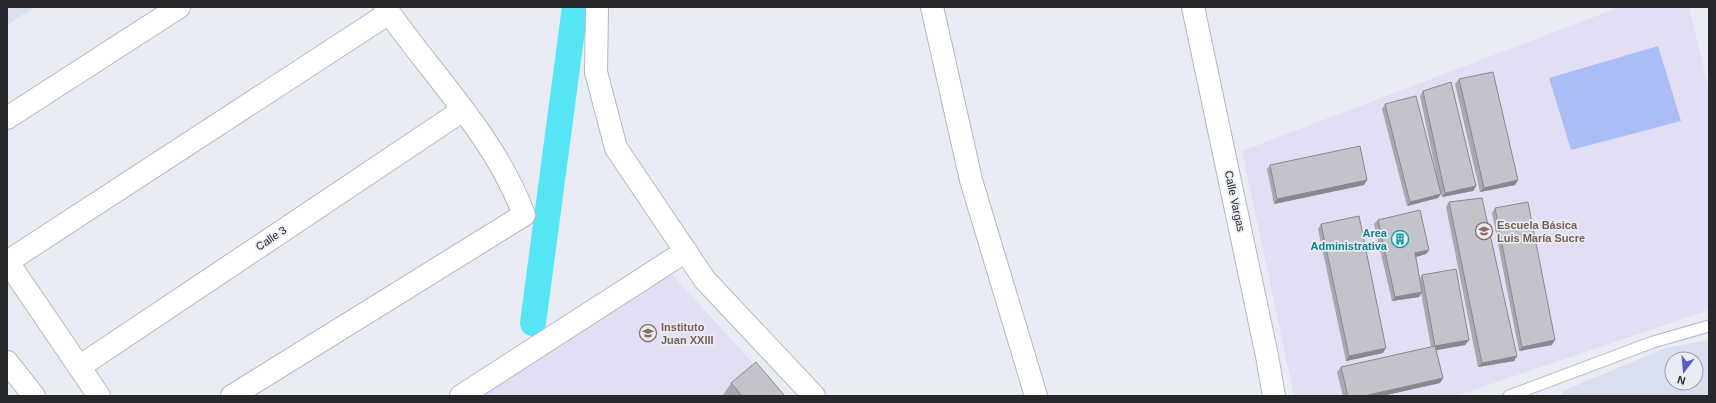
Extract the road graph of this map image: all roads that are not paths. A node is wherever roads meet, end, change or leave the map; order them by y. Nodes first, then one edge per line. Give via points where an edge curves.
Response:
1 (179, 7) edge
2 (597, 7) edge
3 (932, 7) edge
4 (1193, 7) edge
5 (387, 10) edge
6 (463, 110) junction
7 (7, 118) edge
8 (686, 251) junction
9 (7, 261) edge
10 (1709, 326) edge
11 (8, 364) edge
12 (79, 367) junction
13 (34, 396) edge
14 (99, 396) edge
15 (232, 396) edge
16 (461, 396) edge
17 (814, 396) edge
18 (1036, 396) edge
19 (1274, 396) edge
20 (1509, 396) edge

1 - 7 street
2 - 8 street via 596,72 616,148
3 - 18 street via 971,180
4 - 19 street, Calle Vargas
5 - 6 street
5 - 9 street
6 - 12 street, Calle 3
6 - 15 street via 489,147 516,194 524,215
8 - 16 street
8 - 17 street via 705,280
9 - 12 street
10 - 20 lane via 1653,342
11 - 13 street
12 - 14 street

